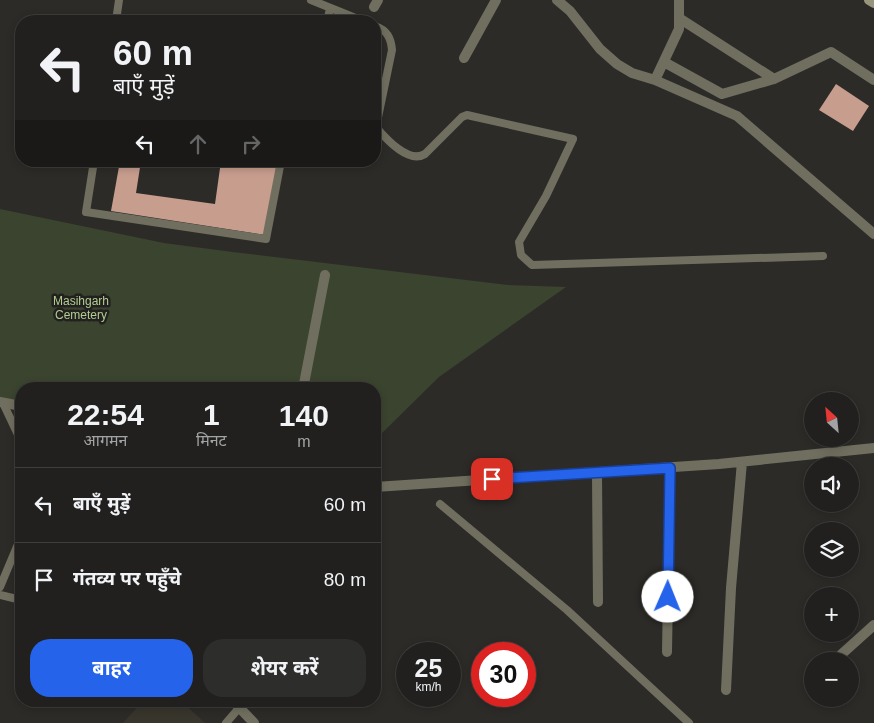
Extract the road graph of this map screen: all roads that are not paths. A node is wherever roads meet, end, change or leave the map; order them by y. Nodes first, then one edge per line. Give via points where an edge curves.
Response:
1 (119, 0) edge
2 (311, 0) edge
3 (496, 0) edge
4 (557, 0) edge
5 (679, 0) edge
6 (869, 0) edge
7 (874, 3) edge
8 (330, 9) junction
9 (117, 15) edge
10 (328, 15) edge
11 (346, 15) edge
12 (679, 18) junction
13 (381, 29) edge
14 (464, 58) dead end
15 (664, 62) junction
16 (774, 79) junction
17 (655, 80) junction
18 (874, 80) edge
19 (381, 103) edge
20 (381, 132) edge
21 (93, 167) edge
22 (280, 167) edge
23 (874, 234) edge
24 (823, 256) dead end
25 (325, 275) dead end
26 (304, 382) edge
27 (1, 403) edge
28 (15, 405) edge
29 (15, 430) edge
30 (874, 448) edge
31 (742, 462) junction
32 (670, 468) junction
33 (597, 473) junction
34 (381, 487) edge
35 (440, 504) dead end
36 (15, 552) edge
37 (0, 586) edge
38 (0, 595) edge
39 (15, 599) edge
40 (598, 602) dead end
41 (874, 625) edge
42 (667, 652) dead end
43 (844, 652) edge
44 (726, 690) dead end
45 (234, 707) edge
46 (239, 707) edge
47 (226, 723) edge
48 (254, 723) edge
49 (689, 723) edge

1 - 9 lane
2 - 8 lane
3 - 14 street
4 - 17 street via 617,64 632,74
5 - 12 street
6 - 7 street
8 - 10 lane
8 - 11 lane
12 - 15 street via 679,29
12 - 16 street
13 - 19 lane via 390,40 392,50
15 - 16 street via 722,94
15 - 17 street
16 - 18 street via 831,52
17 - 23 street via 737,116
20 - 24 lane via 407,155 418,158 467,115 573,139 546,196 519,242 521,255 532,266
21 - 22 lane via 86,212 266,239
25 - 26 street
27 - 28 street
27 - 29 lane
30 - 31 street
31 - 32 street
31 - 44 street
32 - 33 street
32 - 42 street
33 - 34 street
33 - 40 street
35 - 49 lane via 567,610
36 - 37 lane
38 - 39 lane
41 - 43 street
45 - 47 lane
46 - 48 street

